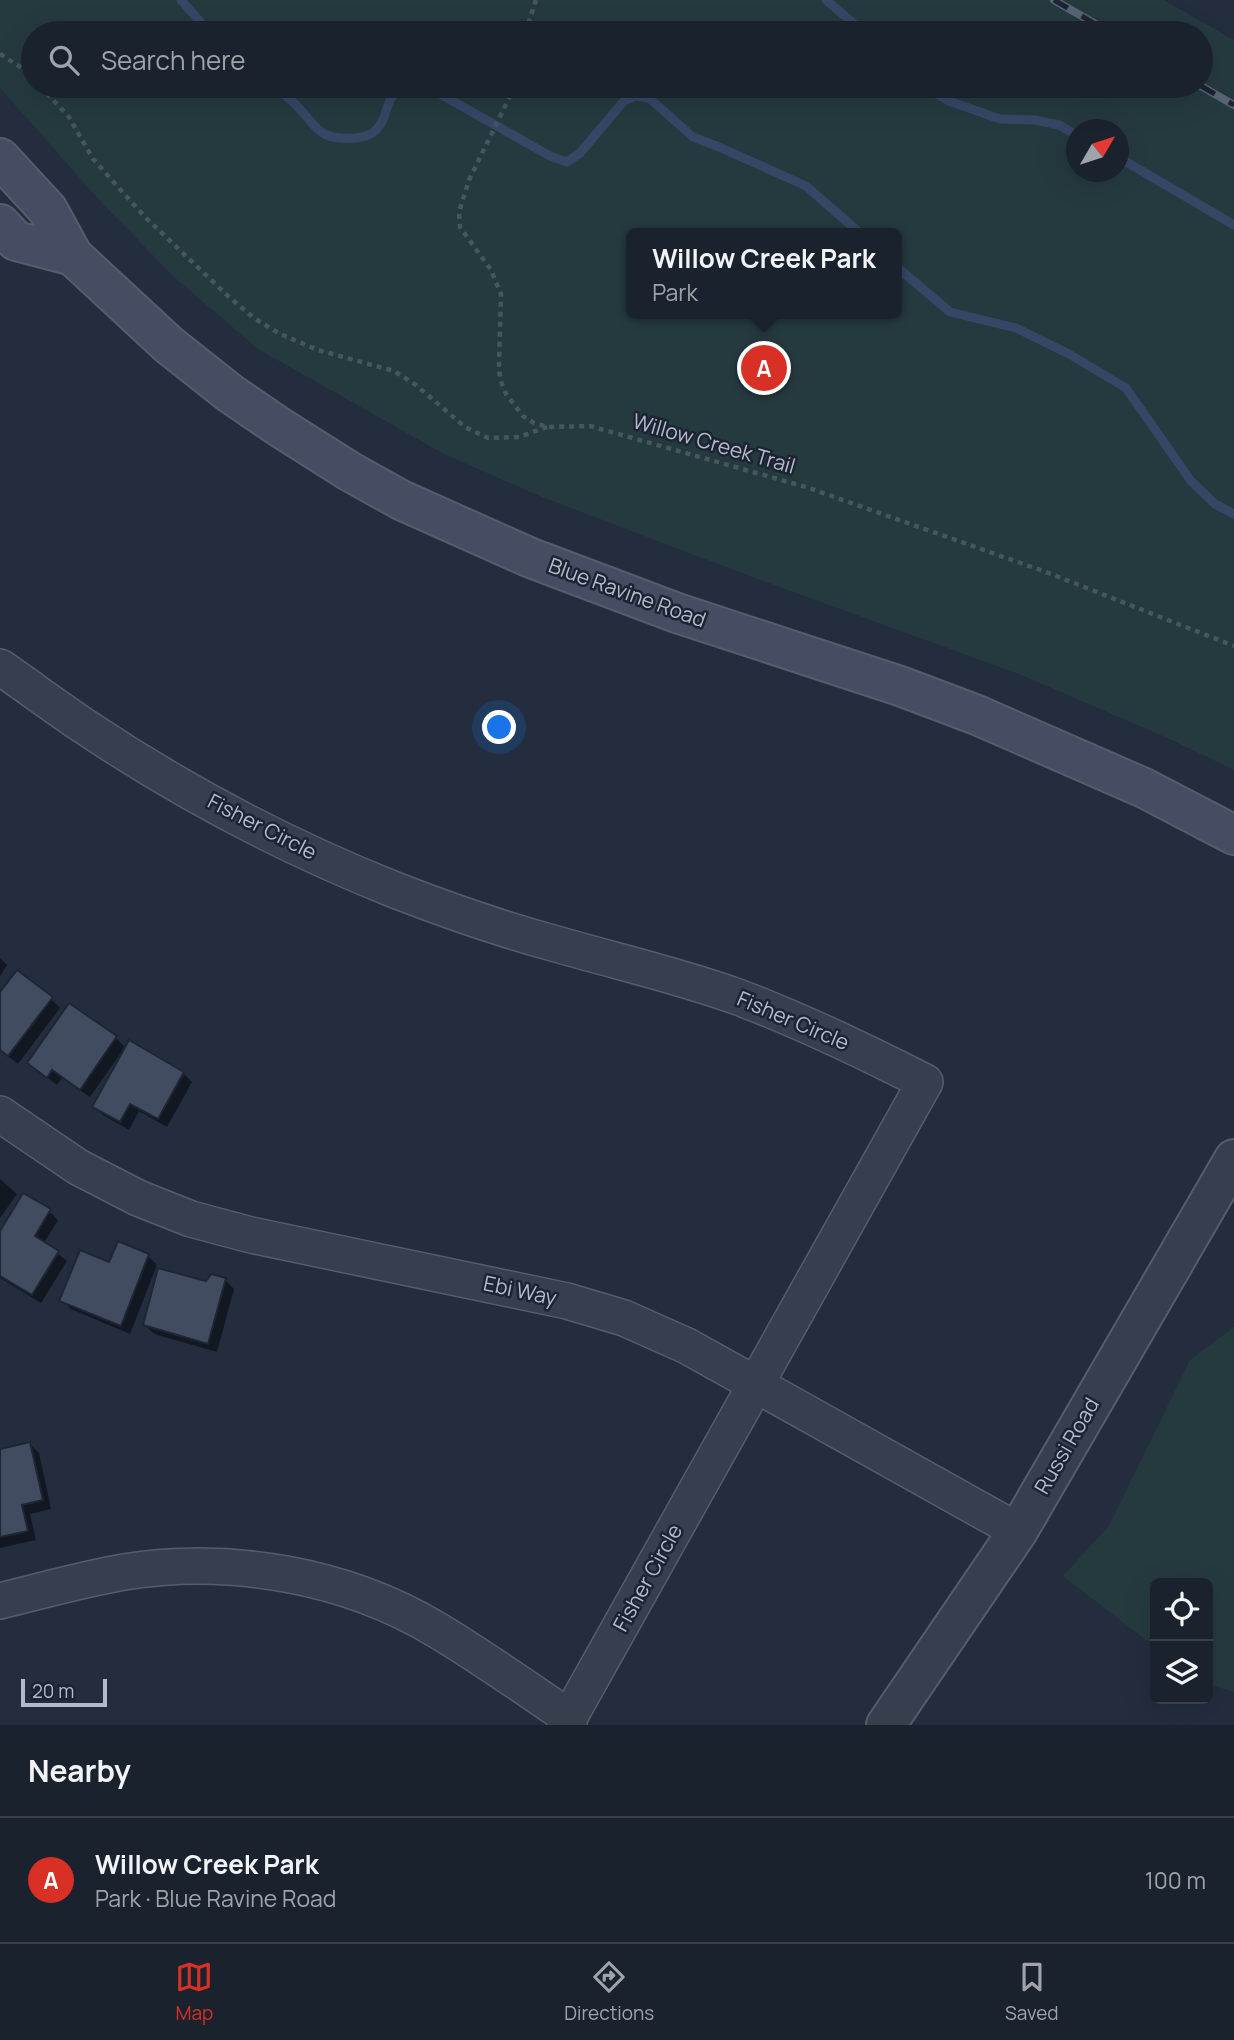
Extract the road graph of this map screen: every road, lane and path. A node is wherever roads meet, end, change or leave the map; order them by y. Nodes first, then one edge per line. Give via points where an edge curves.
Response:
1 (536, 0) edge
2 (530, 21) edge
3 (0, 54) edge
4 (21, 70) edge
5 (51, 98) edge
6 (510, 98) edge
7 (0, 158) edge
8 (0, 224) edge
9 (73, 256) junction
10 (548, 427) junction
11 (1234, 646) edge
12 (0, 667) edge
13 (1234, 835) edge
14 (0, 1114) edge
15 (1234, 1159) edge
16 (756, 1384) junction
17 (1018, 1531) junction
18 (0, 1601) edge
19 (568, 1721) edge
20 (886, 1725) edge

1 - 2 path
3 - 4 path
5 - 10 path, Willow Creek Trail via 69,117 93,159 144,216 254,318 318,350 394,370 465,427 488,439 519,437
6 - 10 path via 461,200 460,228 491,270 500,294 499,363 506,394 523,416
7 - 9 main road, Blue Ravine Road via 48,210
8 - 9 main road, Blue Ravine Road via 16,241
9 - 13 main road, Blue Ravine Road via 169,345 231,394 401,500 531,558 977,715 1144,788
10 - 11 path, Willow Creek Trail via 590,426 806,486
12 - 16 street, Fisher Circle via 160,774 314,855 475,919 736,997 843,1041 925,1082
14 - 16 street, Ebi Way via 78,1167 191,1219 567,1301 675,1340
15 - 17 street, Russi Road
16 - 17 street, Ebi Way
16 - 19 street, Fisher Circle
17 - 20 street, Russi Road
18 - 19 street, Fisher Circle via 124,1572 173,1567 239,1568 296,1577 391,1607 435,1629

